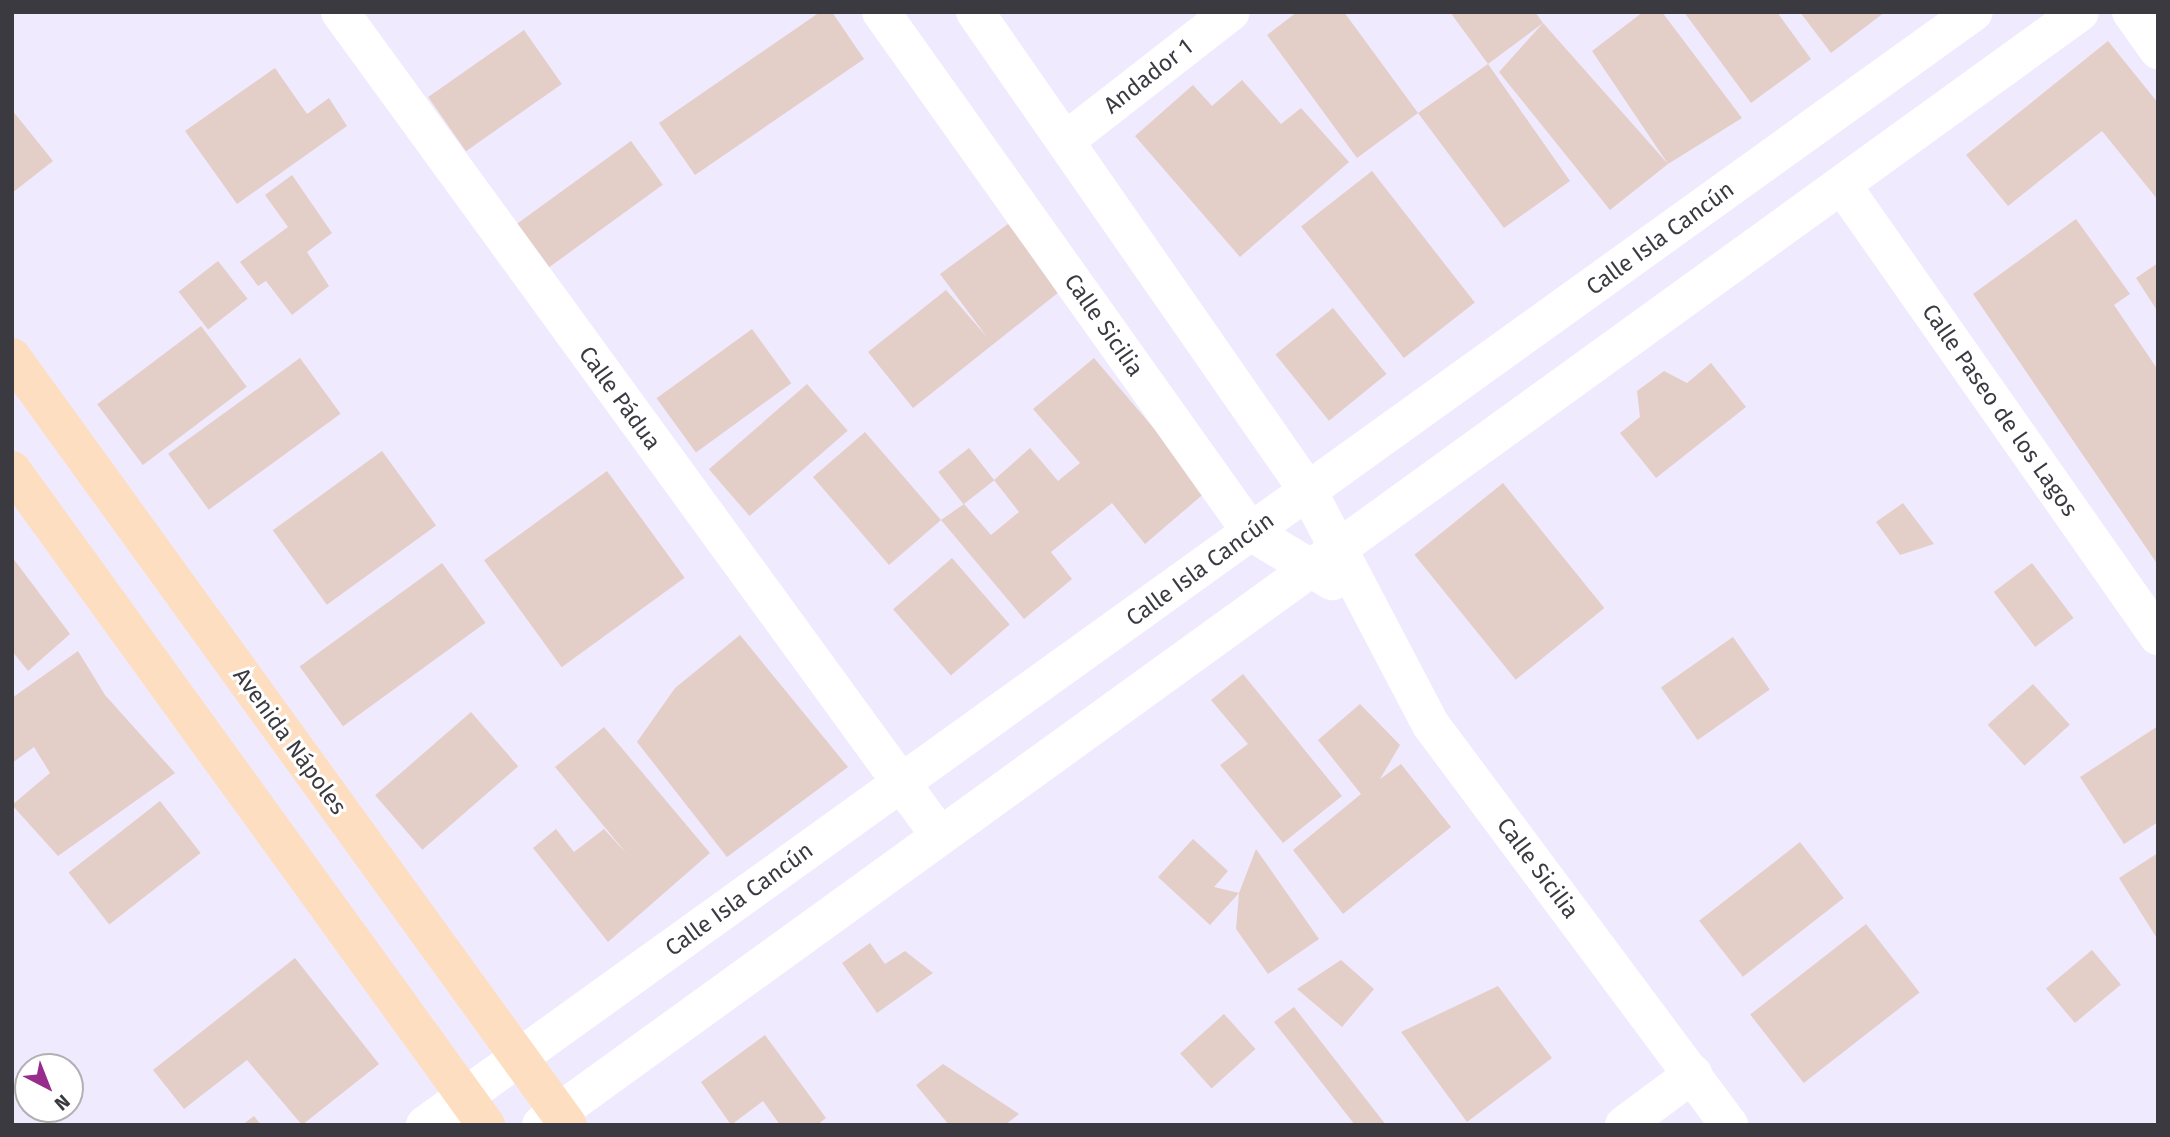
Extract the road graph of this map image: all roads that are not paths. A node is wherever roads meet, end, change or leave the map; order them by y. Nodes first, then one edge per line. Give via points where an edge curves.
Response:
1 (341, 12) edge
2 (881, 12) edge
3 (975, 12) edge
4 (1231, 12) edge
5 (1974, 12) edge
6 (2080, 12) edge
7 (2131, 12) edge
8 (2158, 50) edge
9 (1065, 141) junction
10 (1842, 185) junction
11 (12, 357) edge
12 (12, 470) edge
13 (1308, 491) junction
14 (1251, 532) junction
15 (1326, 558) junction
16 (2158, 636) edge
17 (899, 784) junction
18 (940, 836) junction
19 (519, 1058) junction
20 (1693, 1073) junction
21 (476, 1110) edge
22 (556, 1121) edge
23 (425, 1125) edge
24 (1624, 1125) edge
25 (1729, 1125) edge

1 - 17 street, Calle Pádua
2 - 14 street, Calle Sicilia
3 - 9 street, Calle Sicilia
4 - 9 street, Andador 1
5 - 13 street, Calle Isla Cancún
6 - 10 street
7 - 8 street
9 - 13 street, Calle Sicilia
10 - 15 street
10 - 16 street, Calle Paseo de los Lagos
11 - 19 main road, Avenida Nápoles
12 - 21 main road
13 - 14 street, Calle Isla Cancún
13 - 15 street, Calle Sicilia
14 - 15 street, Calle Sicilia
14 - 17 street, Calle Isla Cancún
15 - 18 street
15 - 20 street, Calle Sicilia via 1361,602 1431,725
17 - 18 street, Calle Pádua
17 - 19 street, Calle Isla Cancún
18 - 22 street
19 - 21 street, Calle Isla Cancún
19 - 22 main road, Avenida Nápoles
20 - 24 street
20 - 25 street, Calle Sicilia
21 - 23 street, Calle Isla Cancún

